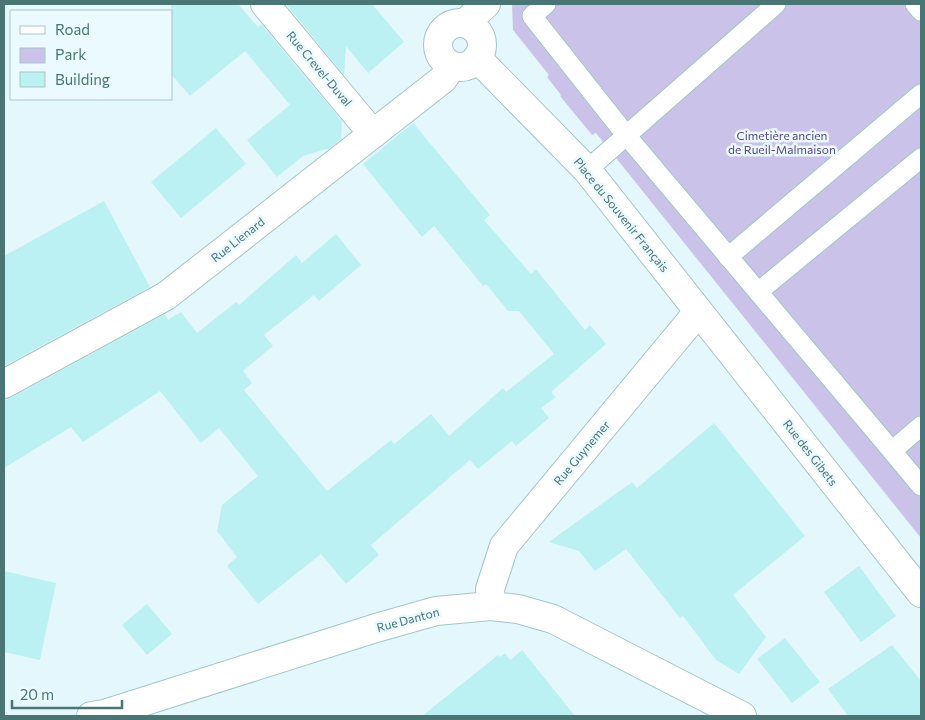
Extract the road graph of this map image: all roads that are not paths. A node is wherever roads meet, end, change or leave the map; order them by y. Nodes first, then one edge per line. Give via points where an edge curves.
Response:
1 (265, 4) edge
2 (486, 4) edge
3 (546, 4) edge
4 (776, 4) edge
5 (915, 4) edge
6 (921, 11) edge
7 (465, 23) junction
8 (465, 62) junction
9 (921, 94) edge
10 (373, 134) junction
11 (626, 135) junction
12 (921, 158) edge
13 (587, 170) junction
14 (728, 257) junction
15 (758, 292) junction
16 (698, 312) junction
17 (4, 384) edge
18 (921, 426) edge
19 (892, 451) junction
20 (921, 486) edge
21 (921, 593) edge
22 (491, 606) junction
23 (91, 716) edge
24 (742, 716) edge

1 - 10 street, Rue Crevel-Duval
2 - 7 street
3 - 11 lane via 532,16
4 - 11 lane
5 - 6 lane
7 - 8 street via 476,29 482,43 481,51
7 - 8 street via 457,22 446,27 437,42 440,57 445,62
8 - 10 street, Rue Lienard
8 - 13 street, Place du Souvenir Français
9 - 14 lane
10 - 17 street, Rue Lienard via 166,296
11 - 13 lane
11 - 14 lane
12 - 15 lane
13 - 16 street, Place du Souvenir Français
14 - 15 lane
15 - 19 lane
16 - 21 street, Rue des Gibets
16 - 22 street, Rue Guynemer via 504,546 490,589
18 - 19 lane
19 - 20 lane
22 - 23 street, Rue Danton via 436,611
22 - 24 street, Rue Danton via 518,609 554,619

